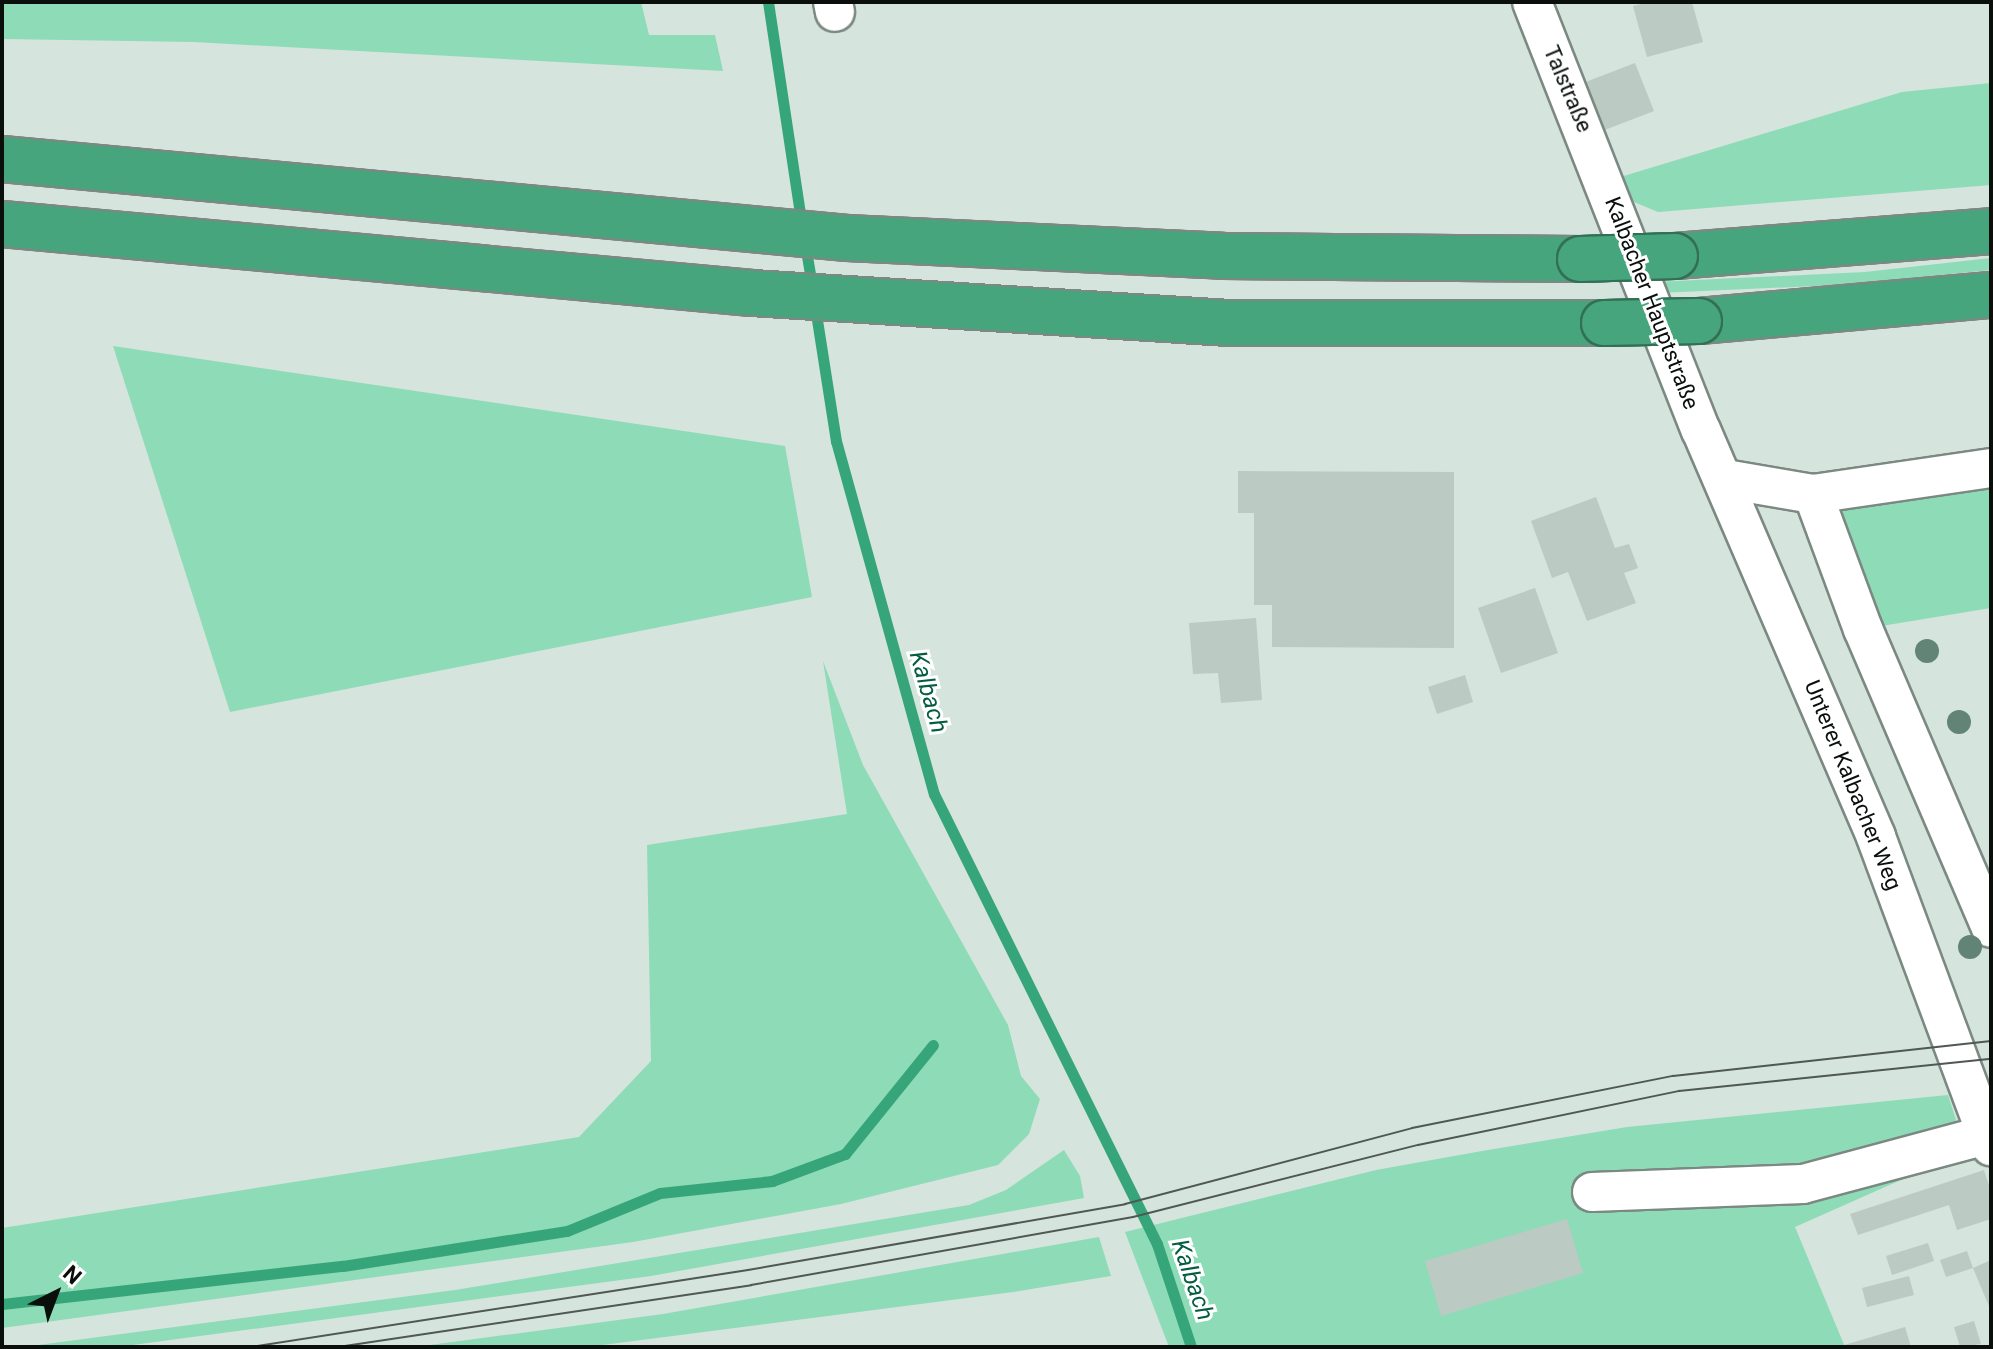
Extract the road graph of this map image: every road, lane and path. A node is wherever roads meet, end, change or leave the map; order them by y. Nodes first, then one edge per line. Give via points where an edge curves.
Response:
1 (1532, 2) edge
2 (2, 159) edge
3 (1604, 175) joint
4 (2, 224) edge
5 (1991, 231) edge
6 (1991, 295) edge
7 (1701, 430) joint
8 (1991, 468) edge
9 (1725, 479) junction
10 (1813, 494) junction
11 (1991, 928) edge
12 (1988, 1140) edge
13 (1592, 1192) dead end

1 - 3 street, Talstraße
2 - 5 highway, bridge via 847,238 1223,256 1675,256
3 - 7 street, Kalbacher Hauptstraße
4 - 6 highway, bridge via 752,293 1227,323 1699,321
7 - 9 street, Unterer Kalbacher Weg
8 - 10 street
9 - 10 street
9 - 12 street, Unterer Kalbacher Weg via 1876,837
10 - 11 street via 1863,629
12 - 13 street via 1803,1184

